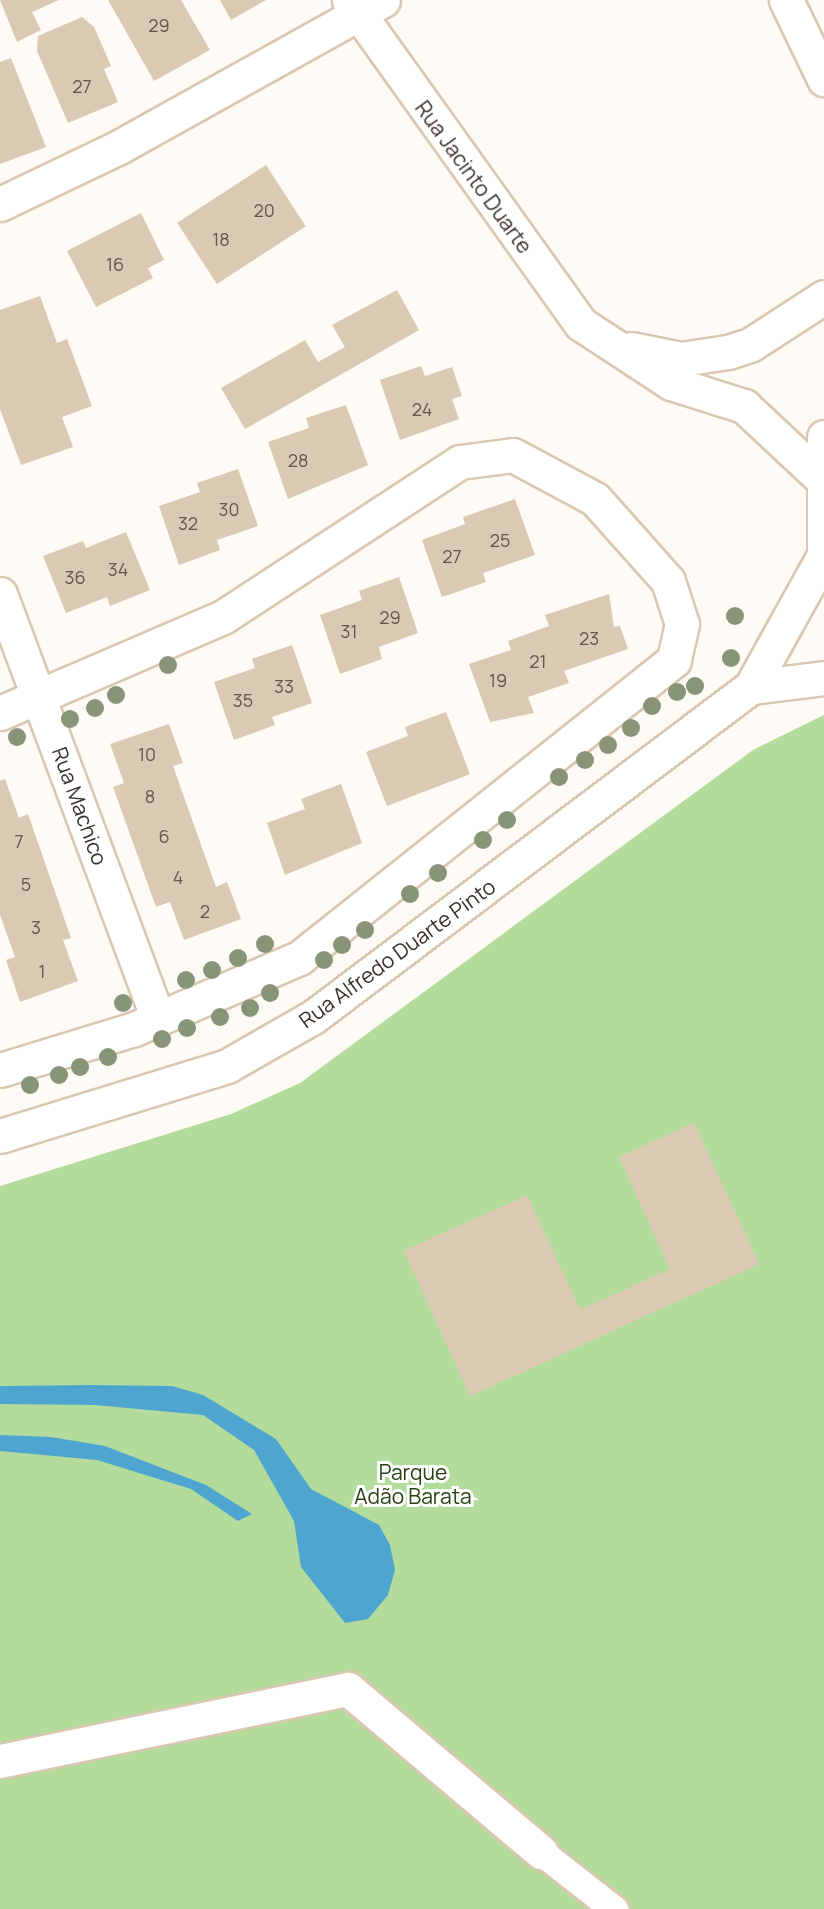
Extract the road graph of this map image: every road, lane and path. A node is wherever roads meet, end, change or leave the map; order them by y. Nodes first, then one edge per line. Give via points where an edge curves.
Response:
1 (786, 0) edge
2 (364, 5) edge
3 (824, 79) edge
4 (0, 204) edge
5 (824, 297) edge
6 (609, 345) junction
7 (824, 437) edge
8 (821, 478) junction
9 (823, 562) edge
10 (0, 594) edge
11 (824, 678) edge
12 (751, 687) junction
13 (40, 694) junction
14 (0, 712) edge
15 (158, 1019) junction
16 (0, 1070) edge
17 (0, 1136) edge
18 (0, 1761) edge
19 (541, 1851) joint
20 (614, 1909) edge

1 - 3 street
2 - 4 street via 119,147
2 - 6 street, Rua Jacinto Duarte via 553,288 581,324
5 - 6 street, Rua Jacinto Duarte via 750,345 728,352 681,359
6 - 8 street, Rua Jacinto Duarte via 671,383 744,406
7 - 8 street
8 - 9 street
9 - 12 street, Rua Alfredo Duarte Pinto
10 - 13 street, Rua Machico
11 - 12 street, Rua Alfredo Duarte Pinto
12 - 17 street, Rua Alfredo Duarte Pinto via 273,1044 227,1066
13 - 14 street
13 - 15 street, Rua Machico
13 - 15 street via 223,617 460,462 513,455 595,499 668,581 682,624 674,660 300,958
15 - 16 street
18 - 19 street via 348,1689
19 - 20 street

